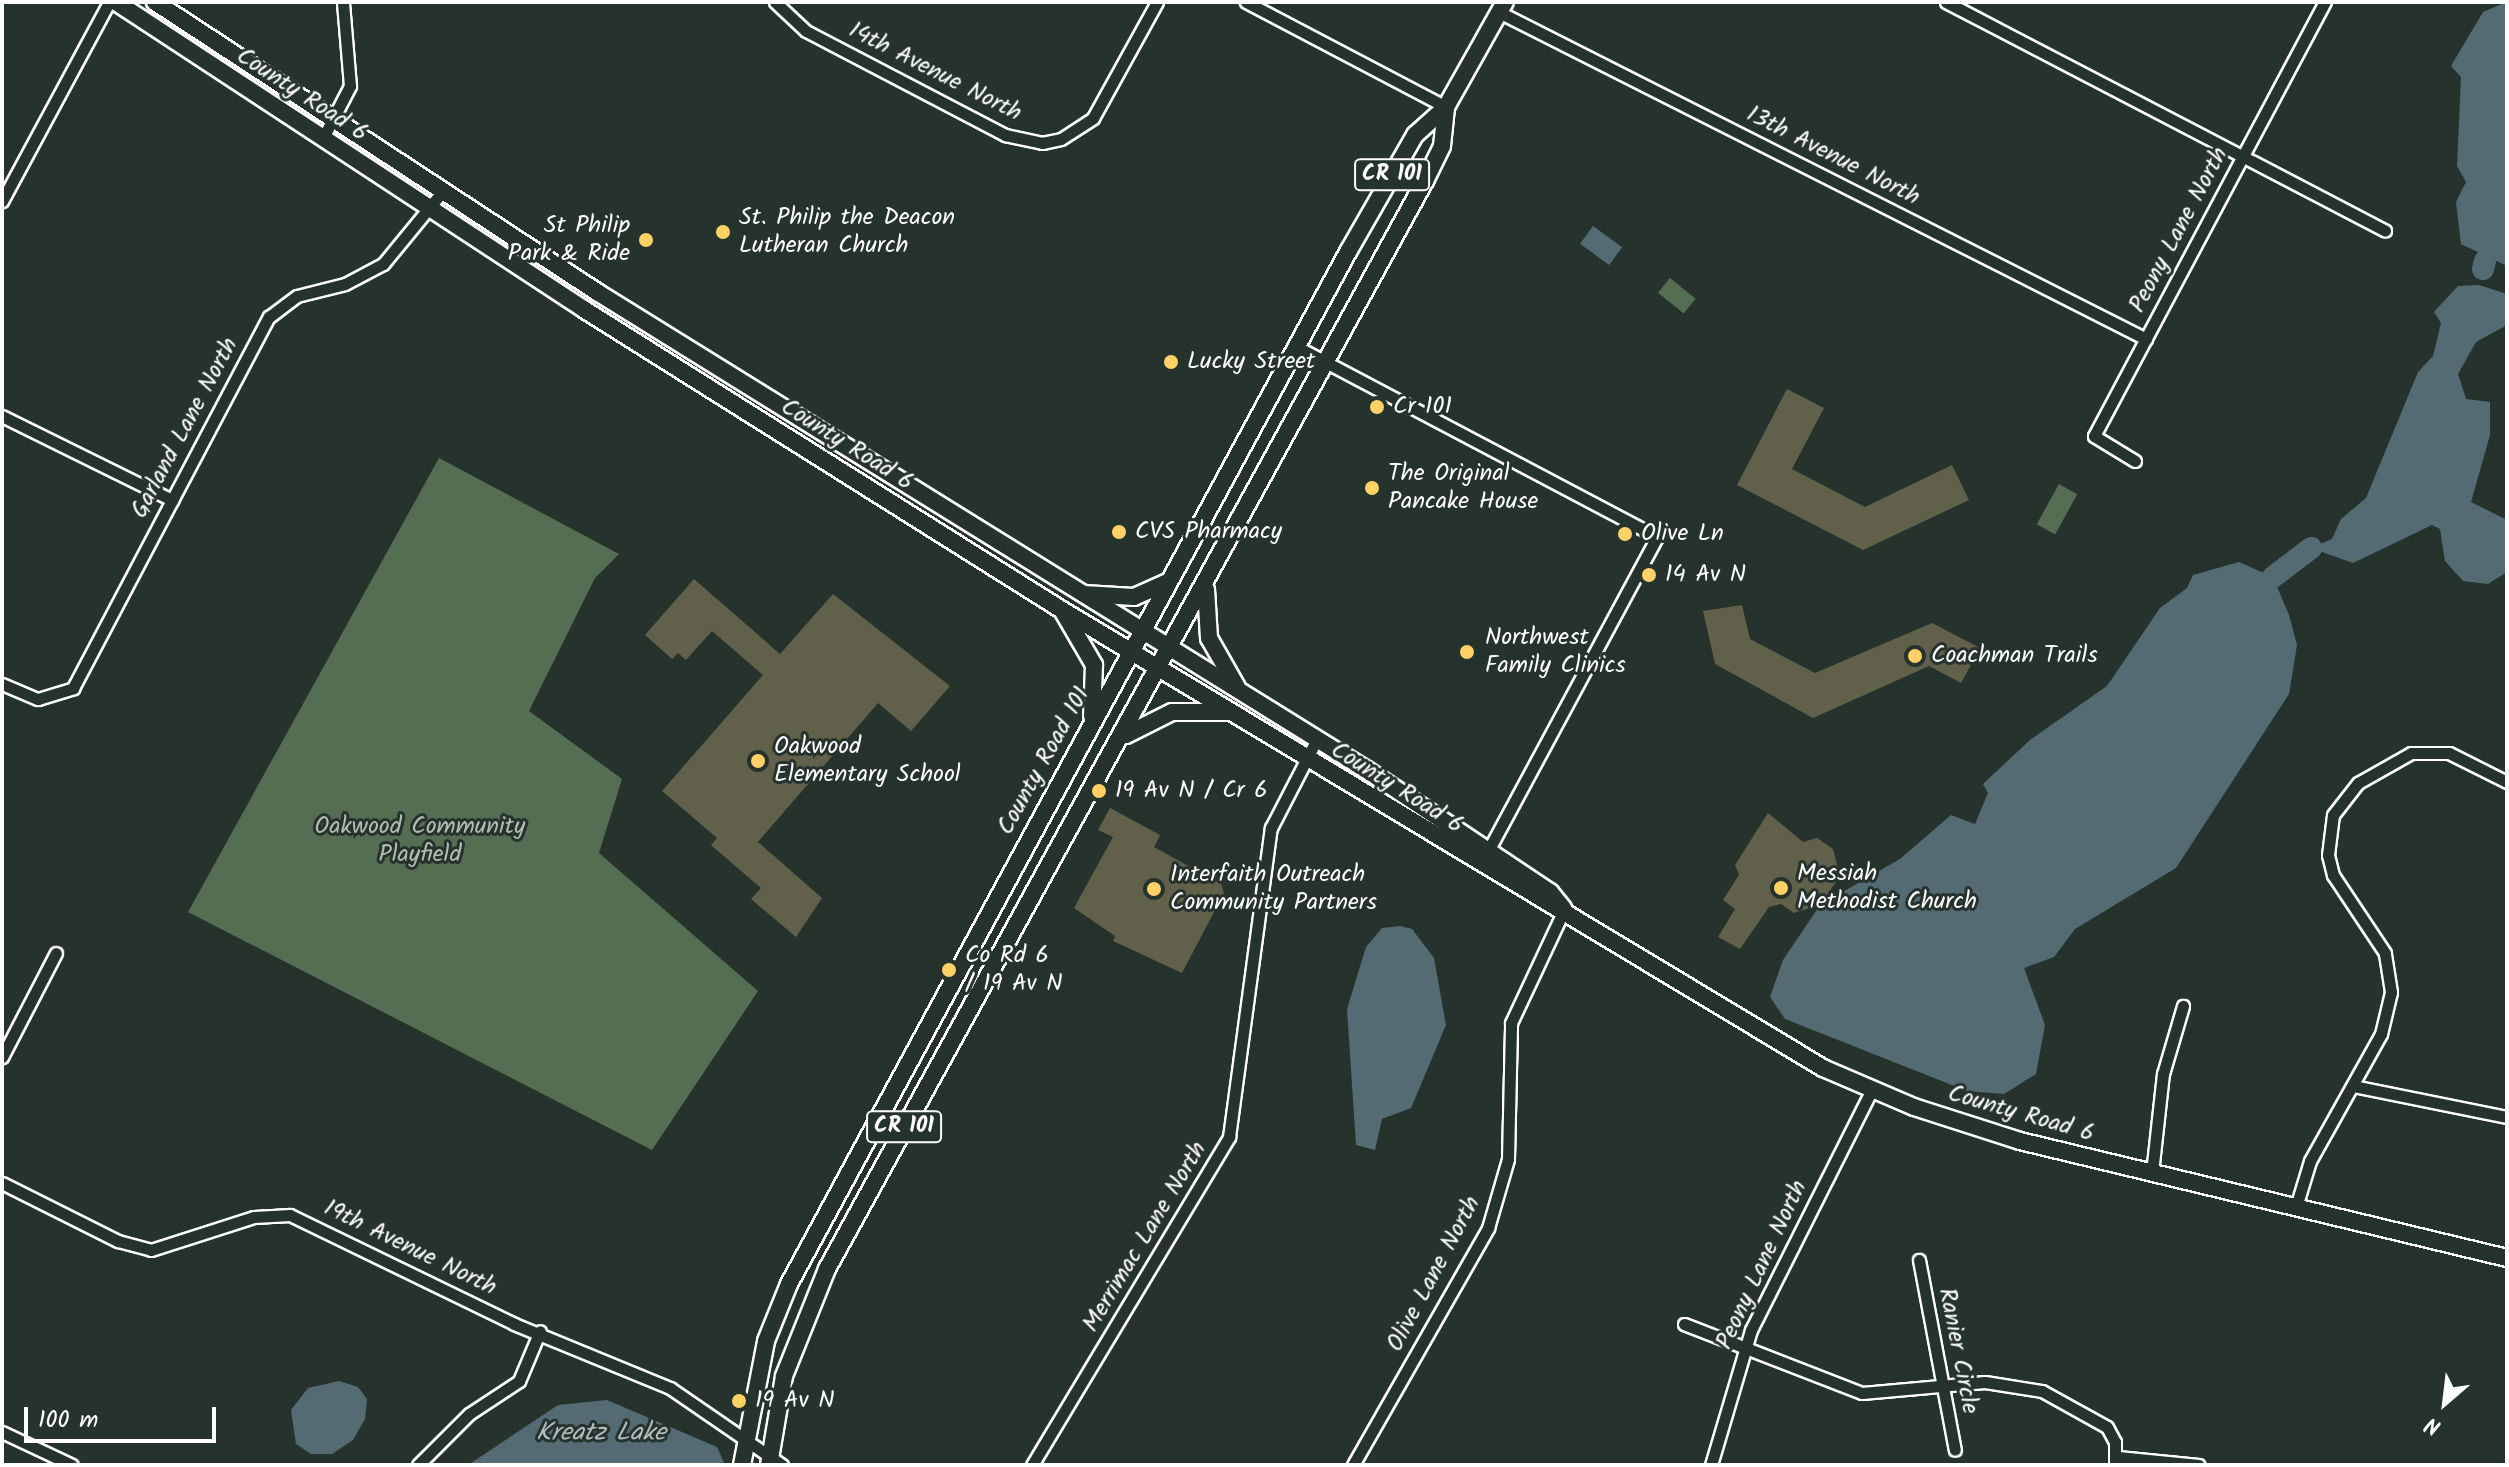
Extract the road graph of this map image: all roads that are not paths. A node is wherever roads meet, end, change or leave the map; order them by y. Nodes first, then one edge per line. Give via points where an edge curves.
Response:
1 (109, 2) edge
2 (116, 2) edge
3 (155, 2) edge
4 (343, 2) edge
5 (775, 2) edge
6 (1157, 2) edge
7 (1246, 2) edge
8 (1946, 2) edge
9 (2325, 2) edge
10 (1502, 7) edge
11 (1446, 107) junction
12 (334, 119) junction
13 (323, 138) junction
14 (2243, 156) junction
15 (443, 191) junction
16 (2, 201) edge
17 (431, 209) junction
18 (2385, 231) dead end
19 (2146, 339) junction
20 (1297, 347) junction
21 (1327, 364) junction
22 (2, 416) edge
23 (2135, 461) dead end
24 (172, 500) junction
25 (1172, 578) junction
26 (1206, 584) junction
27 (1084, 594) junction
28 (1062, 610) junction
29 (1144, 631) junction
30 (1171, 647) junction
31 (1132, 653) junction
32 (1158, 670) junction
33 (2, 684) edge
34 (1237, 687) junction
35 (1229, 712) junction
36 (1092, 723) junction
37 (1124, 736) junction
38 (1317, 739) junction
39 (1304, 759) junction
40 (2507, 782) edge
41 (1489, 850) junction
42 (1479, 866) junction
43 (1564, 910) junction
44 (56, 953) dead end
45 (2183, 1006) dead end
46 (2, 1057) edge
47 (2353, 1086) junction
48 (1871, 1091) junction
49 (2507, 1117) edge
50 (2152, 1173) junction
51 (2, 1183) edge
52 (2296, 1207) junction
53 (2507, 1258) edge
54 (1919, 1260) dead end
55 (1684, 1324) dead end
56 (540, 1331) junction
57 (1744, 1346) junction
58 (1943, 1388) junction
59 (2, 1432) edge
60 (746, 1439) junction
61 (1955, 1450) dead end
62 (2117, 1461) edge
63 (774, 1462) edge
64 (72, 1465) edge
65 (418, 1465) edge
66 (742, 1465) edge
67 (1032, 1465) edge
68 (1353, 1465) edge
69 (1711, 1465) edge
70 (2199, 1465) edge

1 - 16 street
2 - 13 main road, County Road 6
3 - 12 main road, County Road 6
4 - 12 street via 350,86
5 - 6 street, 14th Avenue North via 819,38 1005,135 1042,143 1070,135 1093,118
7 - 11 street
8 - 14 street
9 - 14 street, Peony Lane North
10 - 11 main road, County Road 101 / CR 101
10 - 19 street, 13th Avenue North
11 - 20 main road, County Road 101 / CR 101 via 1415,135
11 - 21 main road, County Road 101 / CR 101 via 1442,146
12 - 13 street
12 - 15 main road, County Road 6
13 - 17 main road, County Road 6
14 - 18 street
14 - 19 street, Peony Lane North
15 - 17 street, Garland Lane North
15 - 27 main road, County Road 6
17 - 24 street, Garland Lane North via 383,264 345,284 297,296 269,317
17 - 28 main road, County Road 6
19 - 23 street, Peony Lane North via 2094,436
20 - 21 street
20 - 25 main road, County Road 101 / CR 101
21 - 26 main road, County Road 101 / CR 101
21 - 41 street via 1657,537
22 - 24 street
24 - 33 street, Garland Lane North via 73,688 38,699
25 - 27 main road via 1134,597
25 - 29 main road, County Road 101 / CR 101
26 - 30 main road, County Road 101 / CR 101
26 - 34 main road via 1209,638
27 - 29 main road, County Road 6
28 - 31 main road, County Road 6
28 - 36 main road via 1094,665
29 - 30 main road, County Road 6
29 - 31 main road, County Road 101 / CR 101
30 - 32 main road, County Road 101 / CR 101
30 - 34 main road, County Road 6
31 - 32 main road, County Road 6
31 - 36 main road, County Road 101 / CR 101
32 - 35 main road, County Road 6
32 - 37 main road, County Road 101 / CR 101
34 - 38 main road, County Road 6
35 - 37 main road via 1172,712
35 - 39 main road, County Road 6
36 - 60 main road, County Road 101 / CR 101 via 789,1284 766,1341
37 - 63 main road, County Road 101 / CR 101 via 827,1269 793,1348
38 - 39 street, Merrimac Lane North
38 - 41 main road, County Road 6
39 - 42 main road, County Road 6
39 - 67 street, Merrimac Lane North via 1271,828 1229,1137
40 - 47 street via 2449,753 2411,753 2358,783 2333,815 2333,875 2385,953 2391,992 2381,1034
41 - 42 street
41 - 43 main road, County Road 6 via 1550,892
42 - 43 main road, County Road 6
43 - 48 main road, County Road 6 via 1801,1056
43 - 68 street, Olive Lane North via 1511,1023 1508,1159 1488,1228
44 - 46 street
45 - 50 street via 2163,1074
47 - 49 street
47 - 52 street via 2310,1161
48 - 50 main road, County Road 6 via 1964,1125
48 - 57 street, Peony Lane North
50 - 52 main road, County Road 6
51 - 56 street, 19th Avenue North via 118,1241 151,1250 254,1217 290,1215
52 - 53 main road, County Road 6
54 - 58 street, Ranier Circle
55 - 57 street
56 - 60 street, 19th Avenue North via 670,1388
56 - 65 street via 519,1381 469,1414
57 - 58 street via 1862,1393
57 - 69 street, Peony Lane North
58 - 61 street, Ranier Circle
58 - 62 street via 1985,1382 2042,1391 2107,1427
59 - 64 street
60 - 63 street, 19th Avenue North
60 - 66 main road, County Road 101 / CR 101
62 - 70 street

